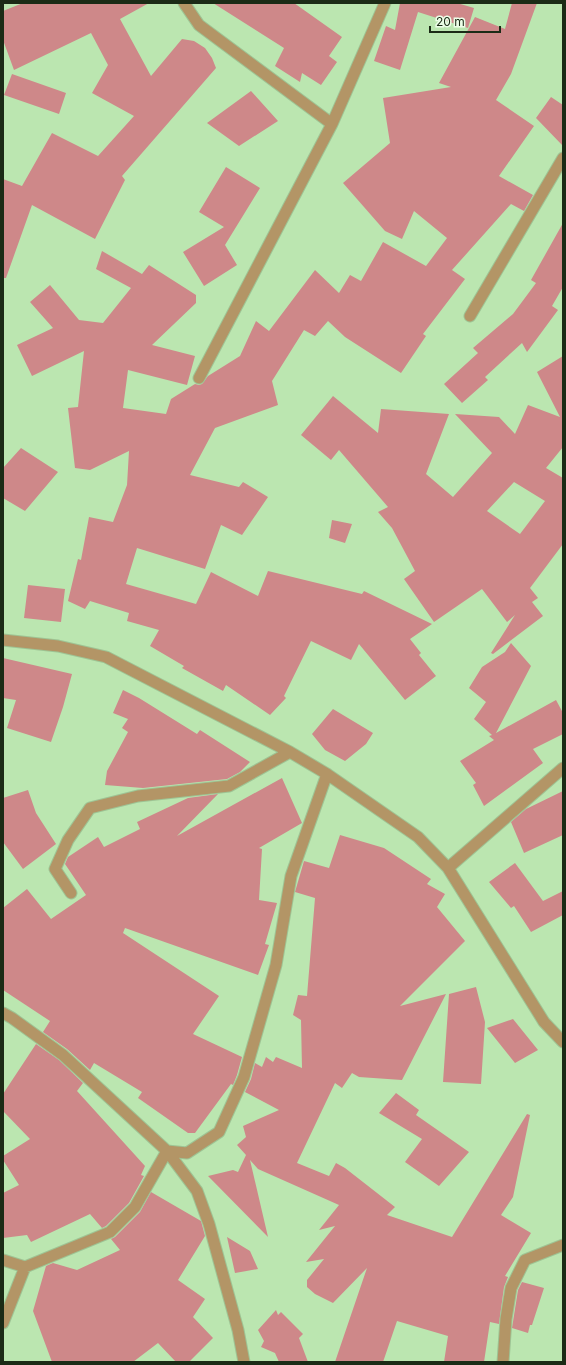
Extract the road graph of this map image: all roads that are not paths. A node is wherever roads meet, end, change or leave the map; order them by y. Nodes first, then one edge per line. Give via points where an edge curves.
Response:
1 (184, 3) edge
2 (385, 3) edge
3 (332, 124) junction
4 (563, 158) edge
5 (470, 316) dead end
6 (199, 378) dead end
7 (3, 640) edge
8 (290, 752) junction
9 (563, 768) edge
10 (327, 774) junction
11 (448, 868) junction
12 (71, 893) dead end
13 (3, 1013) edge
14 (563, 1042) edge
15 (167, 1151) junction
16 (563, 1245) edge
17 (3, 1260) edge
18 (25, 1267) junction
19 (3, 1323) edge
20 (244, 1362) edge
21 (503, 1362) edge

1 - 3 street via 199,25
2 - 3 street
3 - 6 street
4 - 5 street
7 - 8 street via 58,646 106,657
8 - 10 street
8 - 12 street via 228,786 138,796 90,808 68,840 56,869
9 - 11 street
10 - 11 street via 418,837
10 - 15 street via 291,876 276,965 244,1077 219,1132 188,1153
11 - 14 street via 544,1022
13 - 15 street via 63,1055
15 - 18 street via 135,1207 110,1232
15 - 20 street via 197,1191 210,1224
16 - 21 street via 525,1260 511,1288
17 - 18 street
18 - 19 street

